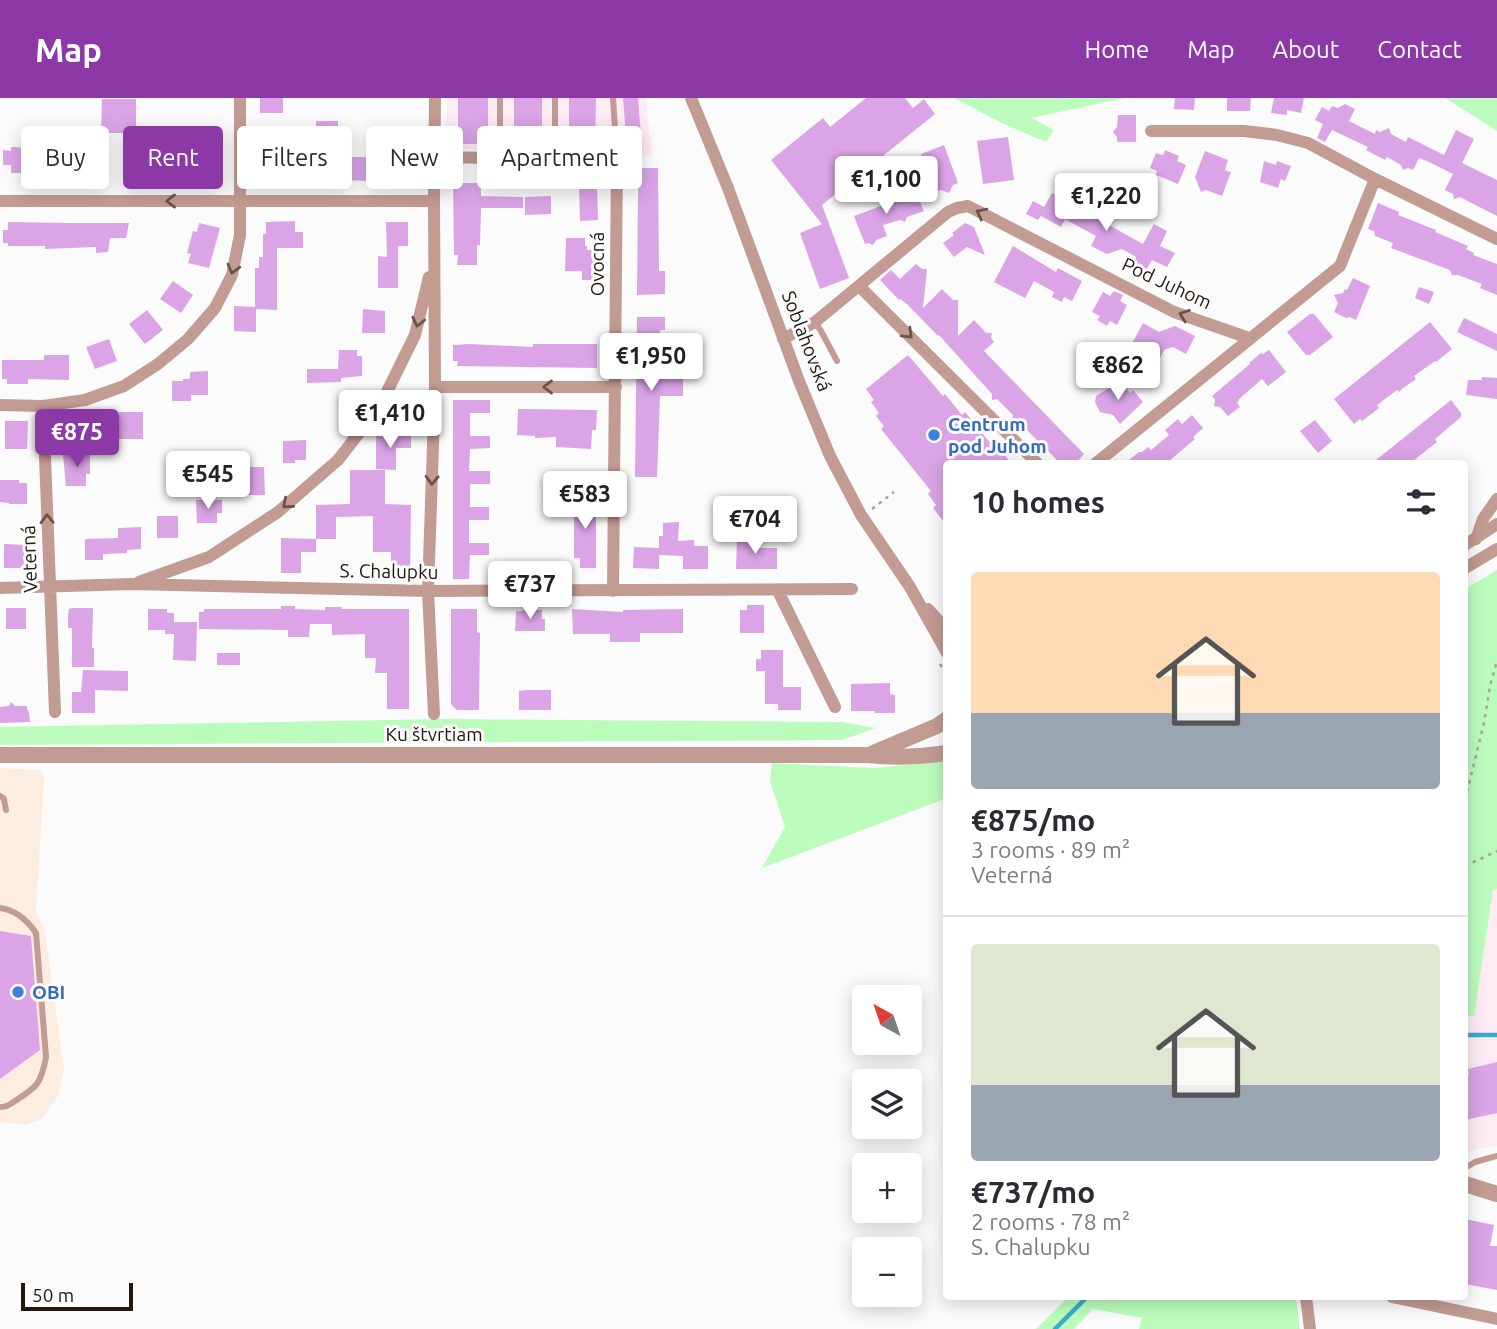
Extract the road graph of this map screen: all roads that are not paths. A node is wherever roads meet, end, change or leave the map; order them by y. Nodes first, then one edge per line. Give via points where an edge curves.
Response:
1 (240, 98) edge
2 (435, 98) edge
3 (500, 98) edge
4 (555, 98) edge
5 (613, 98) edge
6 (691, 98) edge
7 (435, 126) edge
8 (500, 126) edge
9 (555, 126) edge
10 (615, 126) edge
11 (1151, 131) dead end
12 (1375, 178) junction
13 (434, 189) edge
14 (617, 189) edge
15 (0, 201) edge
16 (434, 201) junction
17 (239, 202) junction
18 (1497, 239) edge
19 (434, 256) junction
20 (859, 286) junction
21 (815, 322) junction
22 (1249, 338) junction
23 (783, 339) junction
24 (836, 360) dead end
25 (435, 387) junction
26 (616, 387) junction
27 (0, 405) edge
28 (43, 406) junction
29 (1034, 460) edge
30 (1100, 460) edge
31 (1497, 499) edge
32 (1497, 524) edge
33 (1470, 542) edge
34 (1497, 549) edge
35 (1468, 566) edge
36 (132, 584) junction
37 (49, 587) junction
38 (910, 587) junction
39 (0, 588) edge
40 (852, 589) dead end
41 (614, 591) junction
42 (778, 591) junction
43 (428, 592) junction
44 (943, 625) edge
45 (943, 646) edge
46 (835, 707) dead end
47 (54, 712) dead end
48 (434, 714) dead end
49 (943, 722) edge
50 (943, 754) edge
51 (0, 755) edge
52 (867, 755) junction
53 (0, 796) edge
54 (6, 810) dead end
55 (0, 908) edge
56 (0, 1108) edge
57 (1497, 1156) edge
58 (1468, 1166) edge
59 (1468, 1185) edge
60 (1497, 1194) edge
61 (1306, 1300) edge
62 (1406, 1300) edge
63 (1497, 1319) edge
64 (1310, 1329) edge

1 - 17 street
2 - 7 street
3 - 8 lane
4 - 9 lane
5 - 10 lane
6 - 23 street, Soblahovská
11 - 12 street via 1277,135 1308,143
12 - 18 street
12 - 22 street via 1340,266
13 - 16 street
14 - 26 street, Ovocná
17 -> 15 street
16 - 17 street
16 - 19 street
17 -> 28 street via 240,235 232,275 215,308 188,339 124,386 85,400
19 - 25 street
19 -> 36 street via 415,335 380,406 338,460 278,512 209,557
20 - 21 street, Pod Juhom
22 -> 20 street, Pod Juhom via 1174,312 968,206 948,212
20 -> 29 street
21 - 23 street, Pod Juhom
21 - 24 lane
22 - 30 street
23 - 38 street, Soblahovská via 830,456 861,515
26 -> 25 street
25 -> 43 street
26 - 41 street, Ovocná
27 - 28 street
37 -> 28 street, Veterná
31 - 33 street
32 - 33 street
34 - 35 street
36 - 37 street, S. Chalupku
36 - 43 street, S. Chalupku
37 - 39 street, S. Chalupku
37 - 47 street, Veterná
38 - 44 street, Soblahovská
38 - 45 street, Soblahovská
40 - 42 street, S. Chalupku
41 - 42 street, S. Chalupku
41 - 43 street, S. Chalupku
42 - 46 street
43 - 48 street
49 - 52 street, Ku štvrtiam
50 - 52 street, Ku štvrtiam
51 - 52 street, Ku štvrtiam
53 - 54 lane
55 - 56 lane via 25,919 36,933 46,1057 44,1071 30,1092
57 - 58 lane
59 - 60 street
61 - 64 street
62 - 63 street

